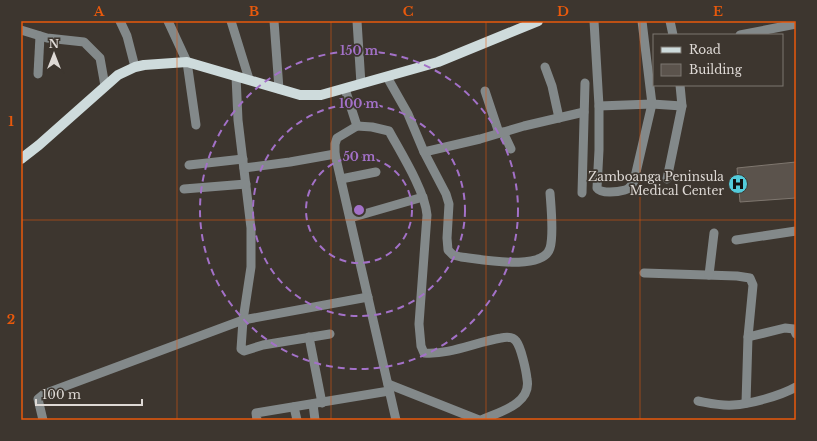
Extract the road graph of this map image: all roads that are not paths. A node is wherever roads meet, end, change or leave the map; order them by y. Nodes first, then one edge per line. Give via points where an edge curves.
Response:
1 (120, 21) edge
2 (168, 21) edge
3 (231, 21) edge
4 (274, 21) edge
5 (357, 21) edge
6 (538, 21) edge
7 (594, 21) edge
8 (642, 21) edge
9 (670, 21) edge
10 (796, 24) edge
11 (21, 30) edge
12 (673, 34) edge
13 (745, 34) edge
14 (40, 36) junction
15 (186, 62) junction
16 (135, 67) junction
17 (545, 67) dead end
18 (38, 74) dead end
19 (236, 76) junction
20 (387, 77) junction
21 (249, 80) junction
22 (361, 84) junction
23 (585, 84) dead end
24 (105, 86) junction
25 (680, 86) edge
26 (345, 88) junction
27 (279, 90) junction
28 (485, 91) dead end
29 (652, 104) junction
30 (599, 106) junction
31 (682, 106) junction
32 (584, 112) junction
33 (559, 118) junction
34 (196, 126) dead end
35 (357, 126) junction
36 (501, 133) junction
37 (510, 149) dead end
38 (424, 152) junction
39 (335, 154) junction
40 (21, 159) edge
41 (243, 163) junction
42 (189, 165) dead end
43 (376, 172) dead end
44 (341, 179) junction
45 (667, 179) dead end
46 (246, 184) junction
47 (184, 190) dead end
48 (550, 193) dead end
49 (582, 194) dead end
50 (423, 197) junction
51 (350, 218) junction
52 (796, 231) edge
53 (714, 233) dead end
54 (736, 240) dead end
55 (644, 273) dead end
56 (709, 275) junction
57 (368, 297) junction
58 (243, 320) junction
59 (330, 334) dead end
60 (796, 334) edge
61 (309, 337) junction
62 (748, 337) junction
63 (796, 387) edge
64 (389, 388) junction
65 (698, 401) dead end
66 (746, 403) junction
67 (317, 404) junction
68 (294, 408) junction
69 (43, 420) edge
70 (256, 420) edge
71 (296, 420) edge
72 (315, 420) edge
73 (396, 420) edge
74 (480, 420) edge

1 - 16 street via 127,36
2 - 15 street
3 - 21 street
4 - 27 street
5 - 22 street
6 - 20 main road via 438,62
7 - 30 street
8 - 29 street
9 - 12 street
10 - 13 street
11 - 14 street
14 - 18 street
14 - 24 street via 84,42 100,58
15 - 16 main road
15 - 19 main road
15 - 34 street
16 - 24 main road
17 - 33 street
19 - 21 main road
19 - 41 street
20 - 22 main road
20 - 38 street via 408,114
21 - 27 main road
22 - 26 main road
23 - 32 street
24 - 40 main road
25 - 31 street
26 - 27 main road via 321,95 300,95
26 - 35 street
28 - 36 street
29 - 30 street
29 - 30 street via 634,181 625,190 604,192 597,188
29 - 31 street
31 - 45 street
32 - 33 street
32 - 49 street
33 - 36 street
35 - 39 street via 337,138
35 - 50 street via 389,130
36 - 37 street
36 - 38 street
38 - 48 street via 448,200 448,250 453,255 522,263 546,256 552,232
39 - 41 street
39 - 44 street
41 - 42 street
41 - 46 street
43 - 44 street
44 - 51 street
46 - 47 street
46 - 58 street via 251,228 251,267
50 - 51 street
50 - 74 street via 427,215 419,324 424,353 432,354 501,338 513,338 518,346 527,379 528,387 520,401
51 - 57 street
52 - 54 street
53 - 56 street
55 - 56 street
56 - 62 street via 746,277 751,281 753,286
57 - 58 street
57 - 64 street
58 - 61 street via 240,340 242,351
58 - 69 street via 44,394 38,399
59 - 61 street
60 - 62 street via 794,329 784,328
61 - 67 street
62 - 66 street
63 - 66 street
64 - 67 street
64 - 73 street
64 - 74 street
65 - 66 street via 731,405
67 - 68 street
67 - 72 street
68 - 70 street via 256,413
68 - 71 street

